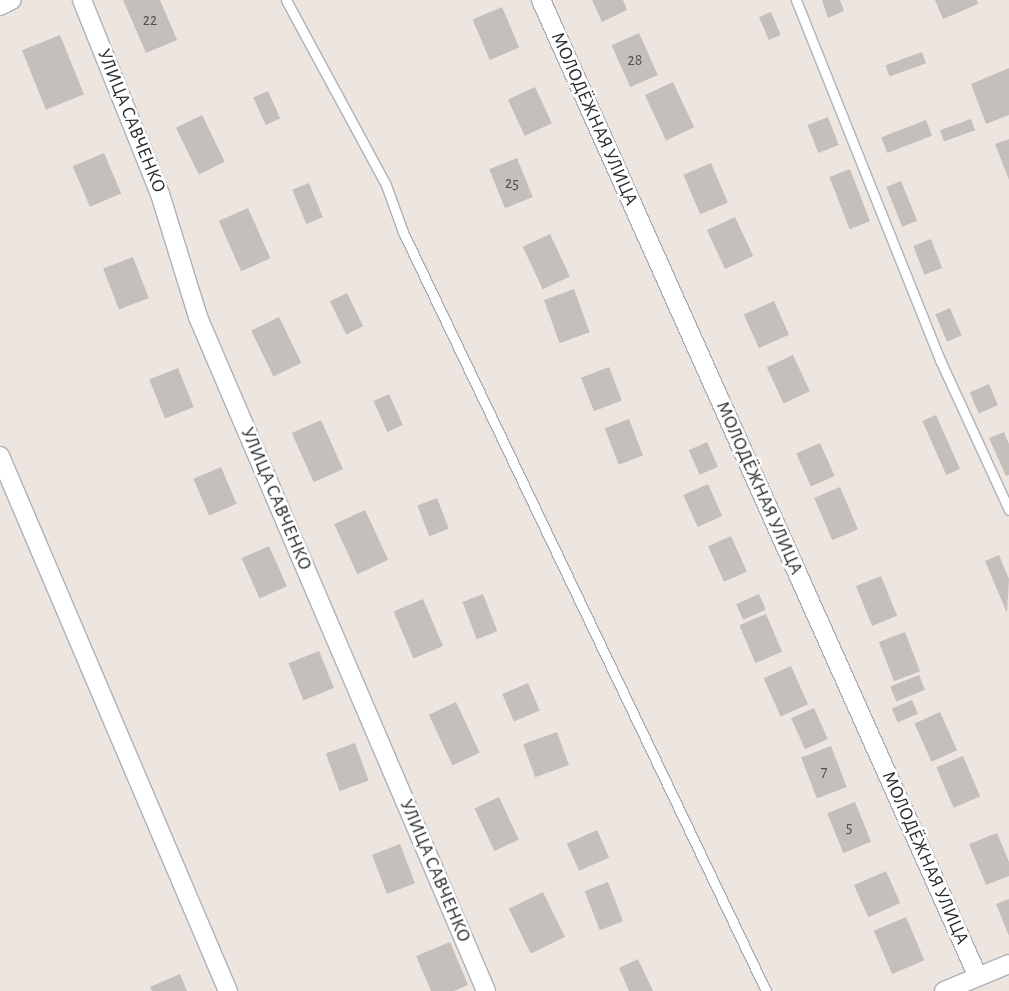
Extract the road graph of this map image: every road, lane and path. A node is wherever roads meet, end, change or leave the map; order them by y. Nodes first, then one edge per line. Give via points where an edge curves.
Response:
1 (12, 0) edge
2 (82, 0) edge
3 (286, 0) edge
4 (541, 0) edge
5 (796, 0) edge
6 (0, 6) edge
7 (0, 456) edge
8 (1009, 510) edge
9 (1009, 964) edge
10 (978, 977) junction
11 (228, 991) edge
12 (486, 991) edge
13 (766, 991) edge
14 (944, 991) edge

1 - 6 street
2 - 12 street, УЛИЦА САВЧЕНКО via 160,194 198,317
3 - 13 lane via 386,185 403,232
4 - 10 street, МОЛОДЁЖНАЯ УЛИЦА
5 - 8 lane via 940,360
7 - 11 street
9 - 10 street
10 - 14 street

